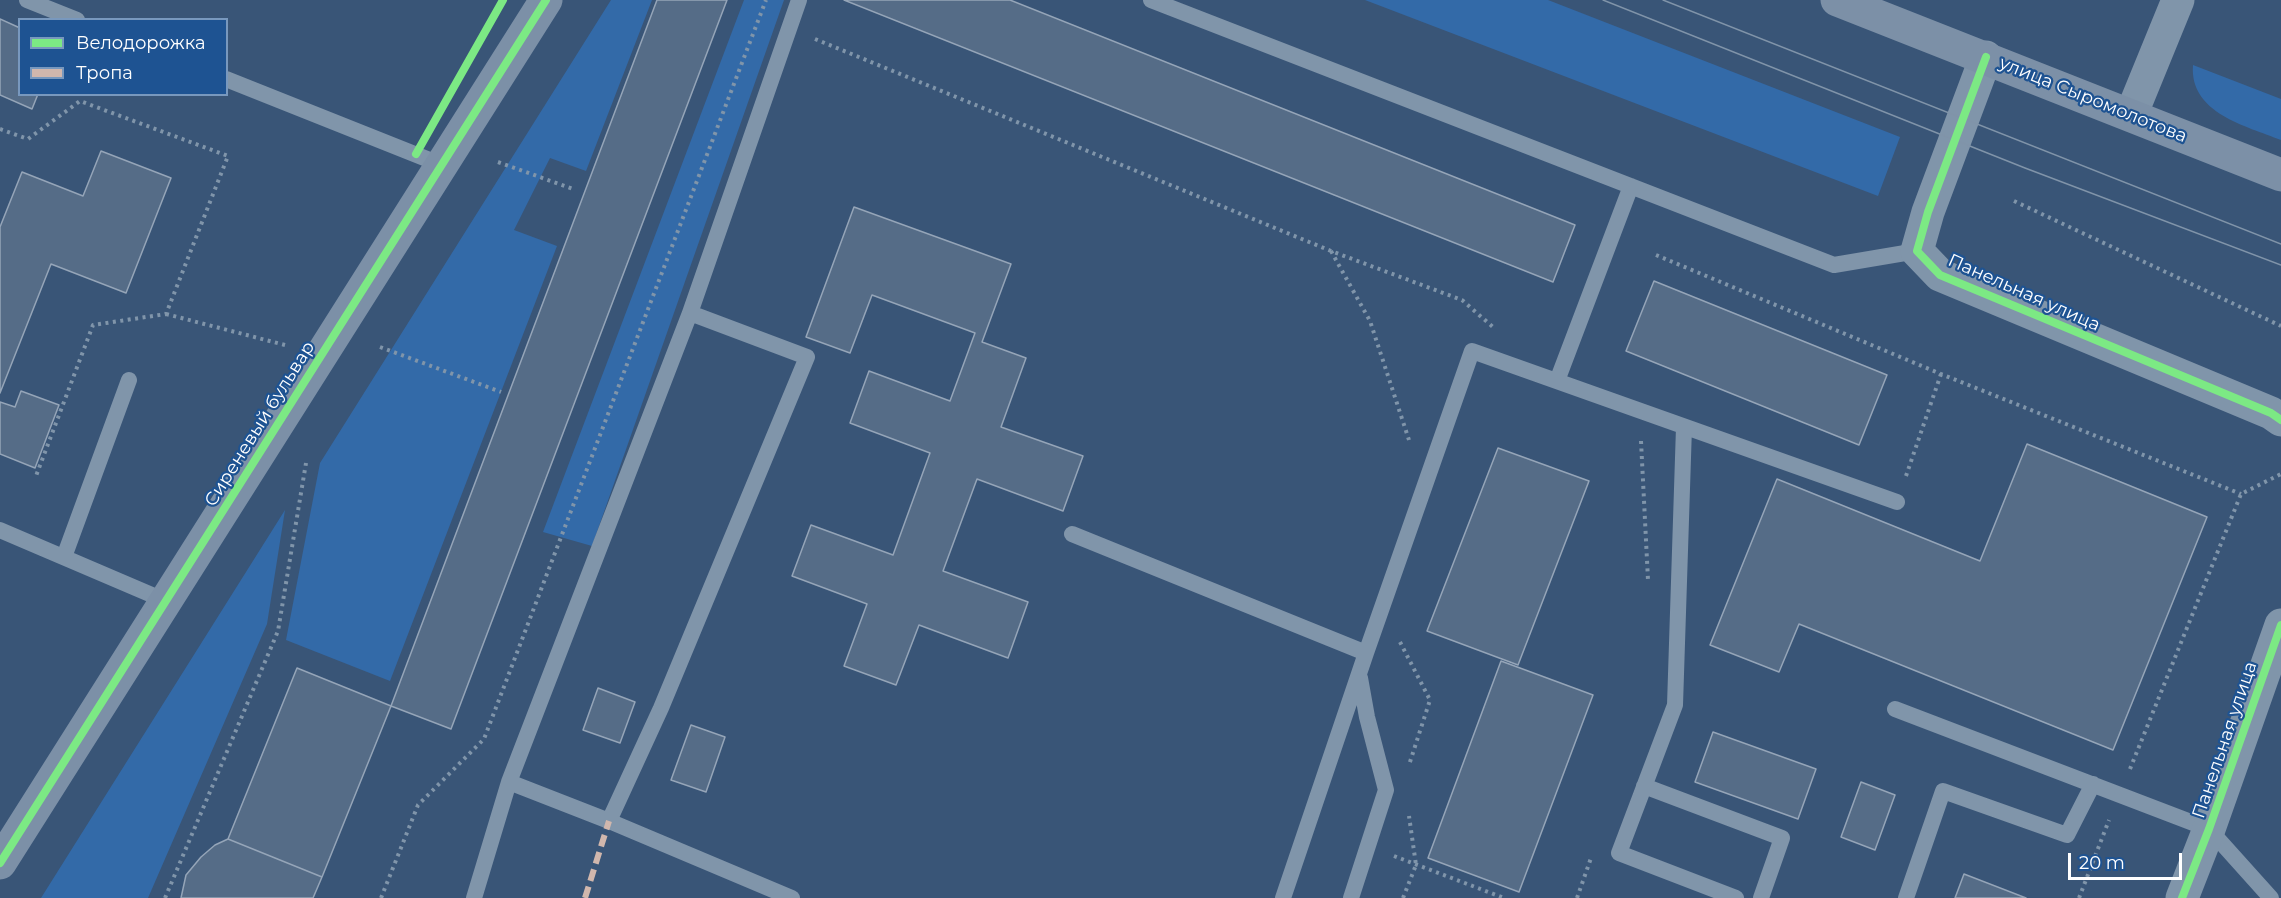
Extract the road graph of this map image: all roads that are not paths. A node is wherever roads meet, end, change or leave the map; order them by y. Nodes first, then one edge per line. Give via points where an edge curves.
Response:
1 (27, 0) edge
2 (546, 0) edge
3 (798, 0) edge
4 (1151, 0) edge
5 (1837, 0) edge
6 (2178, 0) edge
7 (71, 18) edge
8 (1986, 57) junction
9 (228, 80) edge
10 (2131, 115) junction
11 (442, 165) junction
12 (2281, 175) edge
13 (1631, 186) junction
14 (1917, 251) junction
15 (690, 313) junction
16 (129, 380) dead end
17 (1557, 381) junction
18 (2281, 420) edge
19 (1684, 427) junction
20 (1897, 502) road end
21 (0, 530) edge
22 (1072, 534) dead end
23 (64, 557) junction
24 (166, 601) junction
25 (2281, 625) edge
26 (1366, 653) junction
27 (1359, 674) junction
28 (1895, 709) dead end
29 (509, 782) junction
30 (2093, 784) junction
31 (1644, 786) junction
32 (609, 821) junction
33 (2209, 829) junction
34 (0, 863) edge
35 (474, 898) edge
36 (792, 898) edge
37 (1283, 898) edge
38 (1351, 898) edge
39 (1736, 898) edge
40 (1761, 898) edge
41 (1906, 898) edge
42 (2182, 898) edge
43 (2271, 898) edge

1 - 7 lane
2 - 11 street, Сиреневый бульвар
3 - 15 lane
4 - 13 lane
5 - 8 street, улица Сыромолотова
6 - 10 street
8 - 10 street, улица Сыромолотова
8 - 14 street
9 - 11 lane
10 - 12 street, улица Сыромолотова
11 - 24 street, Сиреневый бульвар
13 - 14 lane via 1834,265
13 - 17 lane
14 - 18 street, Панельная улица via 1940,276
15 - 29 lane
15 - 32 lane via 807,357 661,708
16 - 23 lane
17 - 19 lane
17 - 26 lane via 1472,351
19 - 20 lane
19 - 31 lane via 1676,705
21 - 23 lane
22 - 26 lane
23 - 24 lane
24 - 34 street, Сиреневый бульвар
25 - 33 street, Панельная улица
26 - 27 lane
27 - 37 lane
27 - 38 lane via 1386,790
28 - 30 lane
29 - 32 lane
29 - 35 lane
30 - 33 lane
30 - 41 lane via 2067,835 1943,791
31 - 39 lane via 1619,852
31 - 40 lane via 1782,838
32 - 36 lane
33 - 42 street, Панельная улица
33 - 43 lane

